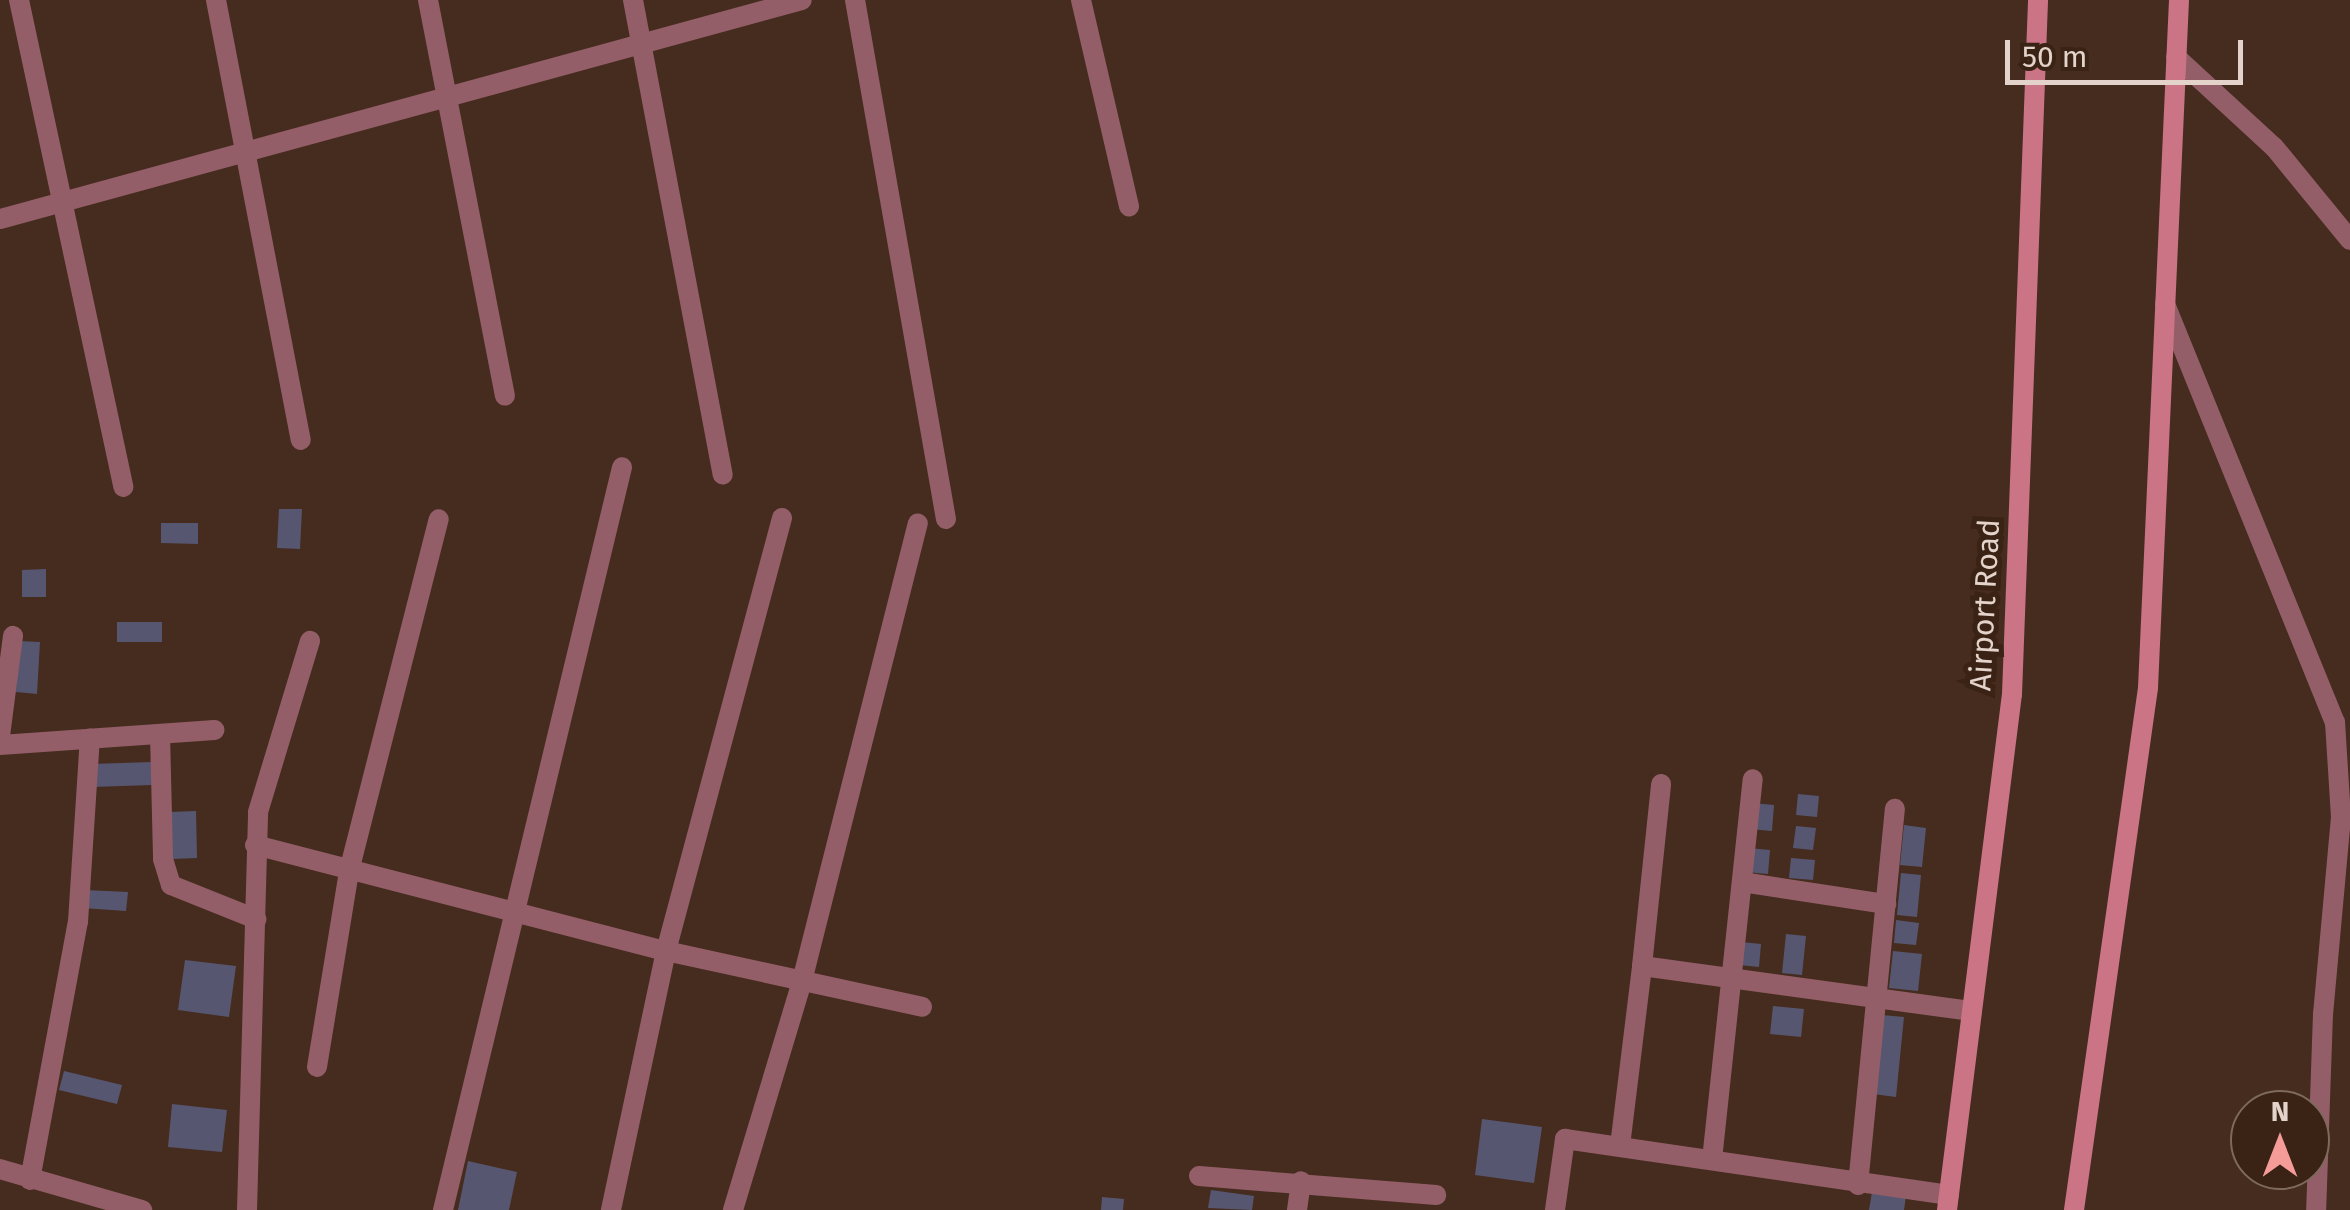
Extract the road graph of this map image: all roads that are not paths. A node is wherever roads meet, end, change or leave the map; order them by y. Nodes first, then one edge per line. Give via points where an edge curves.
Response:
1 (20, 0) edge
2 (216, 0) edge
3 (428, 0) edge
4 (632, 0) edge
5 (802, 0) edge
6 (855, 0) edge
7 (1081, 0) edge
8 (2038, 0) edge
9 (2179, 0) edge
10 (641, 46) junction
11 (2176, 57) junction
12 (448, 98) junction
13 (245, 152) junction
14 (63, 201) junction
15 (1129, 206) dead end
16 (0, 219) edge
17 (2350, 240) edge
18 (2165, 304) junction
19 (505, 396) dead end
20 (301, 440) dead end
21 (622, 467) dead end
22 (723, 475) dead end
23 (123, 487) dead end
24 (782, 518) dead end
25 (439, 519) dead end
26 (946, 519) dead end
27 (918, 522) dead end
28 (13, 636) dead end
29 (310, 640) dead end
30 (214, 730) dead end
31 (160, 734) junction
32 (0, 736) edge
33 (90, 738) junction
34 (0, 745) edge
35 (1753, 779) dead end
36 (1661, 784) dead end
37 (1894, 808) dead end
38 (255, 846) junction
39 (350, 871) junction
40 (1742, 882) junction
41 (1886, 904) junction
42 (514, 913) junction
43 (256, 918) junction
44 (666, 951) junction
45 (1642, 966) junction
46 (1729, 979) junction
47 (802, 981) junction
48 (1876, 996) junction
49 (922, 1007) dead end
50 (1972, 1011) junction
51 (316, 1066) dead end
52 (1620, 1146) junction
53 (1712, 1160) junction
54 (0, 1169) edge
55 (1199, 1176) dead end
56 (30, 1180) junction
57 (1301, 1181) junction
58 (1858, 1185) junction
59 (1436, 1195) dead end
60 (1948, 1202) edge
61 (142, 1210) edge
62 (248, 1210) edge
63 (443, 1210) edge
64 (611, 1210) edge
65 (733, 1210) edge
66 (1297, 1210) edge
67 (1555, 1210) edge
68 (2074, 1210) edge
69 (2316, 1210) edge

1 - 14 street
2 - 13 street
3 - 12 street
4 - 10 street
5 - 10 street
6 - 26 street
7 - 15 street
8 - 50 main road, Airport Road via 2012,694
9 - 11 main road
10 - 12 street
10 - 22 street
11 - 17 street via 2274,147
11 - 18 main road
12 - 13 street
12 - 19 street
13 - 14 street
13 - 20 street
14 - 16 street
14 - 23 street
18 - 68 main road via 2148,688
18 - 69 street via 2335,722 2341,818 2322,1014
21 - 42 street
24 - 44 street
25 - 39 street
27 - 47 street
28 - 32 street
29 - 38 street via 263,786
30 - 31 street
31 - 33 street
31 - 43 street via 163,858 171,885
33 - 34 street
33 - 56 street via 78,922
35 - 40 street
36 - 45 street
37 - 41 street
38 - 39 street
38 - 43 street
39 - 42 street
39 - 51 street
40 - 41 street
40 - 46 street
41 - 48 street
42 - 44 street
42 - 63 street
43 - 62 street
44 - 47 street
44 - 64 street
45 - 46 street
45 - 52 street
46 - 48 street
46 - 53 street
47 - 49 street
47 - 65 street
48 - 50 street
48 - 58 street
50 - 60 main road, Airport Road
52 - 53 street
52 - 67 street via 1565,1139
53 - 58 street
54 - 56 street
55 - 57 street
56 - 61 street
57 - 59 street
57 - 66 street
58 - 60 street

